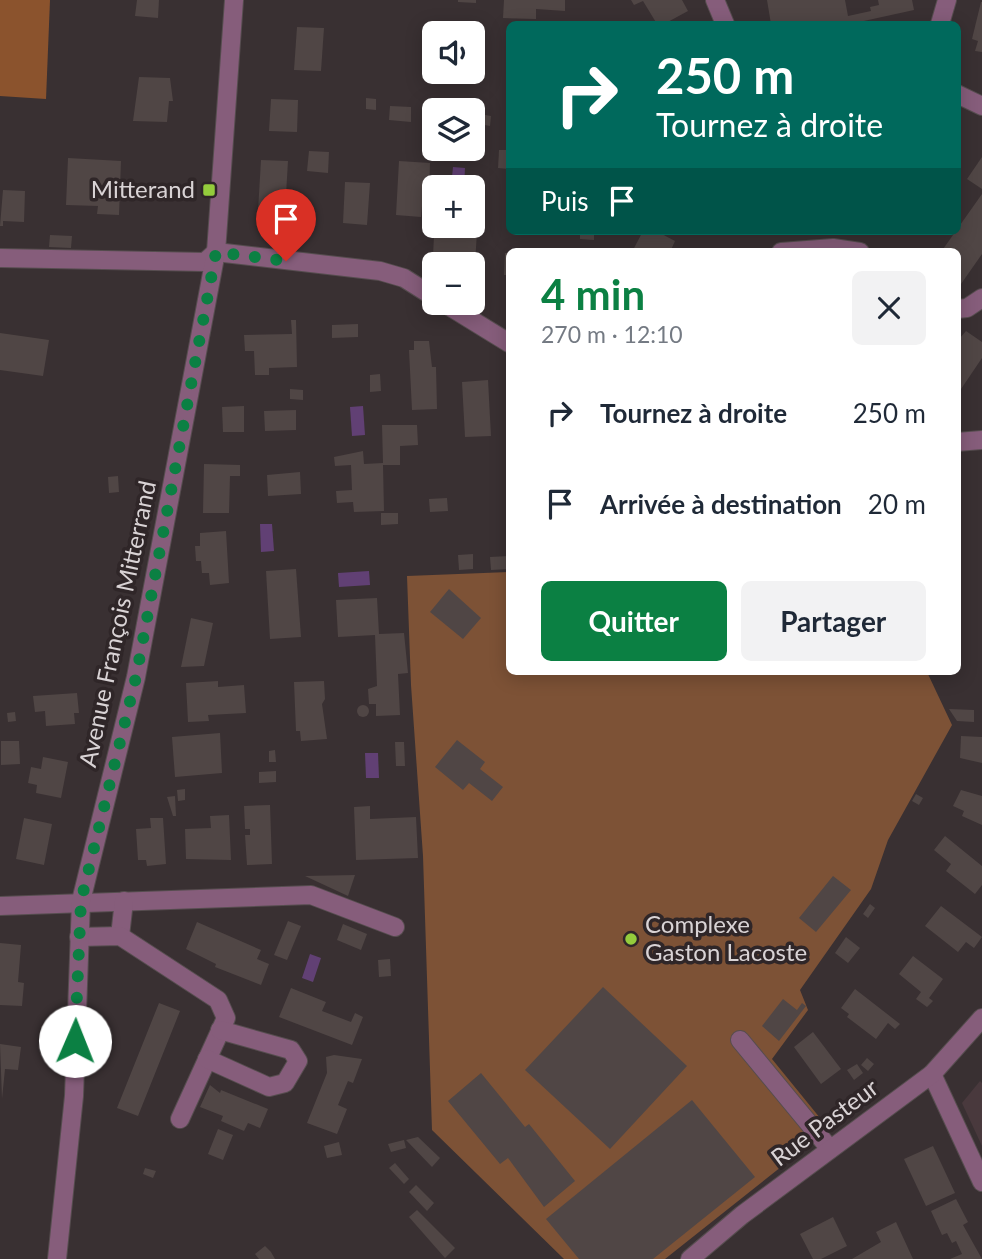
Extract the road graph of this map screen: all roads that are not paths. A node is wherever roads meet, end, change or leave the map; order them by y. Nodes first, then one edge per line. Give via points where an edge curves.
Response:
1 (234, 0) edge
2 (715, 0) edge
3 (947, 0) edge
4 (724, 21) edge
5 (941, 21) edge
6 (961, 96) edge
7 (982, 106) edge
8 (216, 252) junction
9 (0, 258) edge
10 (422, 289) edge
11 (982, 298) edge
12 (961, 309) edge
13 (464, 315) edge
14 (506, 341) edge
15 (982, 440) edge
16 (961, 442) edge
17 (81, 901) junction
18 (124, 901) junction
19 (0, 906) edge
20 (394, 927) dead end
21 (120, 936) junction
22 (79, 937) junction
23 (982, 1018) edge
24 (220, 1030) junction
25 (740, 1040) dead end
26 (207, 1059) junction
27 (932, 1074) junction
28 (180, 1119) dead end
29 (830, 1149) junction
30 (982, 1182) edge
31 (57, 1259) edge
32 (690, 1259) edge

1 - 8 street, Avenue François Mitterrand
2 - 4 street
3 - 5 street
6 - 7 street
8 - 9 street via 205,262
8 - 10 street via 380,271
8 - 17 street, Avenue François Mitterrand via 136,677
11 - 12 street
13 - 14 street
15 - 16 street
17 - 18 street
17 - 19 street
17 - 22 street, Avenue François Mitterrand
18 - 20 street via 310,895
18 - 21 street
21 - 22 street
21 - 24 street via 218,1000 226,1018
22 - 31 street, Avenue François Mitterrand via 74,1096
23 - 27 street, Rue Pasteur
24 - 26 street
24 - 26 street via 291,1050 298,1061 285,1083 269,1087
25 - 29 street
26 - 28 street
27 - 29 street, Rue Pasteur
27 - 30 street
29 - 32 street, Rue Pasteur

